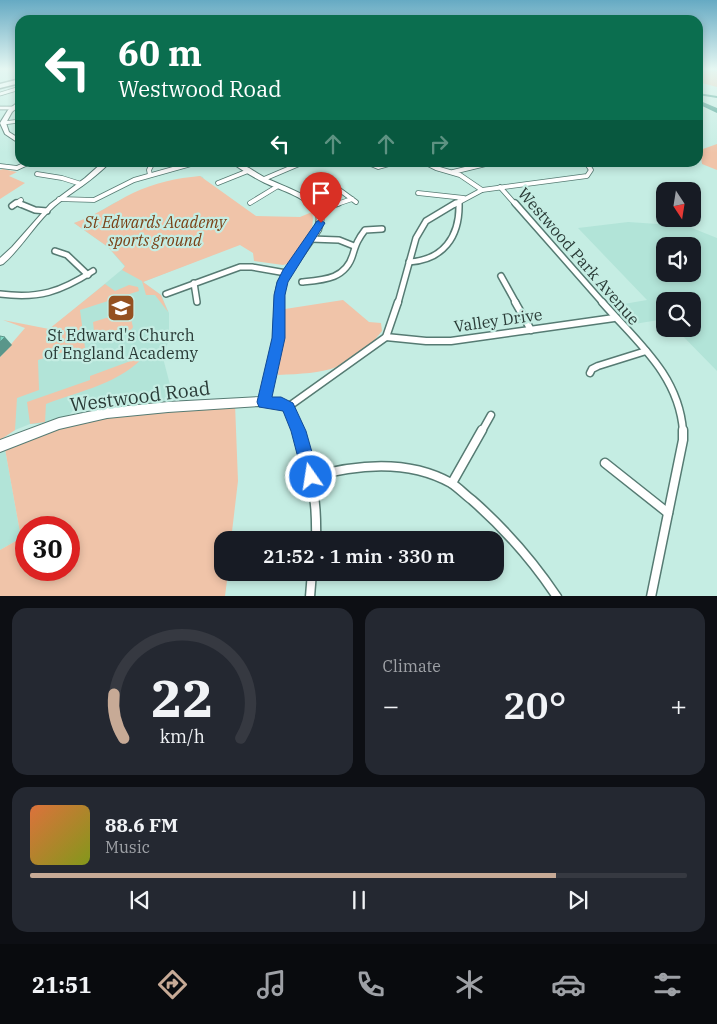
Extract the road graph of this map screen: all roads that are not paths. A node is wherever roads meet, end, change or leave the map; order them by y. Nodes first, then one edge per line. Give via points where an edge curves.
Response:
1 (0, 108) edge
2 (14, 108) joint
3 (15, 121) edge
4 (3, 123) junction
5 (15, 139) edge
6 (0, 166) edge
7 (19, 167) edge
8 (101, 167) edge
9 (150, 167) edge
10 (180, 167) edge
11 (242, 167) edge
12 (292, 167) edge
13 (434, 167) edge
14 (469, 167) edge
15 (590, 167) edge
16 (248, 171) junction
17 (453, 172) junction
18 (37, 174) dead end
19 (150, 175) junction
20 (264, 179) junction
21 (326, 180) dead end
22 (218, 183) dead end
23 (81, 184) junction
24 (278, 186) junction
25 (500, 187) junction
26 (482, 190) junction
27 (418, 194) dead end
28 (60, 199) junction
29 (462, 199) junction
30 (17, 203) dead end
31 (250, 203) dead end
32 (316, 210) junction
33 (47, 211) junction
34 (382, 229) dead end
35 (311, 239) junction
36 (354, 246) junction
37 (56, 252) dead end
38 (0, 262) edge
39 (409, 262) junction
40 (286, 273) junction
41 (501, 276) dead end
42 (302, 282) dead end
43 (194, 283) junction
44 (0, 294) edge
45 (166, 294) dead end
46 (198, 302) dead end
47 (614, 318) junction
48 (531, 330) junction
49 (386, 337) junction
50 (646, 351) junction
51 (590, 373) dead end
52 (264, 402) junction
53 (288, 407) junction
54 (491, 415) dead end
55 (0, 446) edge
56 (605, 463) dead end
57 (311, 477) junction
58 (452, 484) junction
59 (668, 513) junction
60 (316, 531) edge
61 (311, 581) edge
62 (310, 596) edge
63 (557, 596) edge
64 (651, 596) edge

1 - 2 street
2 - 4 street
3 - 4 street
4 - 5 street via 7,133
6 - 7 street
8 - 23 street
9 - 19 street
10 - 19 street
11 - 16 street
12 - 20 street
13 - 17 street
14 - 17 street
15 - 25 street via 590,173 582,178
16 - 20 street
16 - 22 street
17 - 26 street
18 - 23 street
19 - 28 street via 94,200
20 - 24 street
21 - 32 street via 354,201
23 - 28 street
24 - 31 street
24 - 32 street via 303,197
25 - 26 street
25 - 47 street, Westwood Park Avenue
26 - 29 street
27 - 29 street
28 - 33 street
29 - 39 street via 426,221 416,238
29 - 39 street via 458,225 439,255
30 - 33 street
32 - 35 street via 321,223
33 - 38 street
34 - 36 street via 364,230
35 - 36 street via 341,240
35 - 40 street
36 - 42 street via 350,263 340,276
37 - 44 street via 67,255 90,273 47,296
39 - 49 street
40 - 43 street via 246,266
40 - 52 street via 280,295 278,338
41 - 48 street
43 - 45 street
43 - 46 street
47 - 48 street, Valley Drive
47 - 50 street, Westwood Park Avenue
48 - 49 street, Valley Drive via 451,341
49 - 53 street
50 - 51 street via 598,366
50 - 59 street, Westwood Park Avenue via 672,385 683,416 683,440
52 - 53 street, Westwood Road
52 - 55 street, Westwood Road via 91,416 67,421
53 - 57 street via 299,431
54 - 58 street
56 - 59 street
57 - 58 street via 358,466 377,466 405,469
57 - 60 street
58 - 63 street via 521,549
59 - 64 street, Westwood Park Avenue
61 - 62 street

